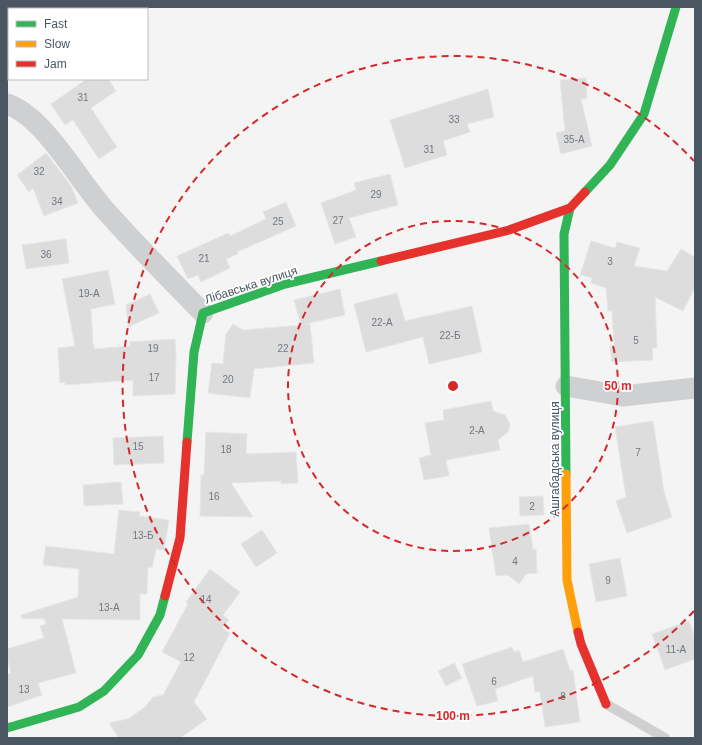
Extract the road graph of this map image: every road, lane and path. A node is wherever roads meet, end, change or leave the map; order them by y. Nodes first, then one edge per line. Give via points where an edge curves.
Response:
1 (676, 7) edge
2 (7, 104) edge
3 (570, 208) junction
4 (203, 313) junction
5 (566, 386) junction
6 (695, 388) edge
7 (606, 704) joint
8 (7, 728) edge
9 (665, 738) edge

1 - 3 street, Лібавська вулиця via 644,114 610,165
2 - 4 street via 18,107 37,123 104,209
3 - 4 street, Лібавська вулиця via 508,230 285,284
3 - 5 street, Ашгабадська вулиця via 564,234
4 - 8 street, Лібавська вулиця via 194,352 180,538 160,615 138,655 104,691 79,707
5 - 6 street via 623,396
5 - 7 street, Ашгабадська вулиця via 568,580 581,644
7 - 9 lane

